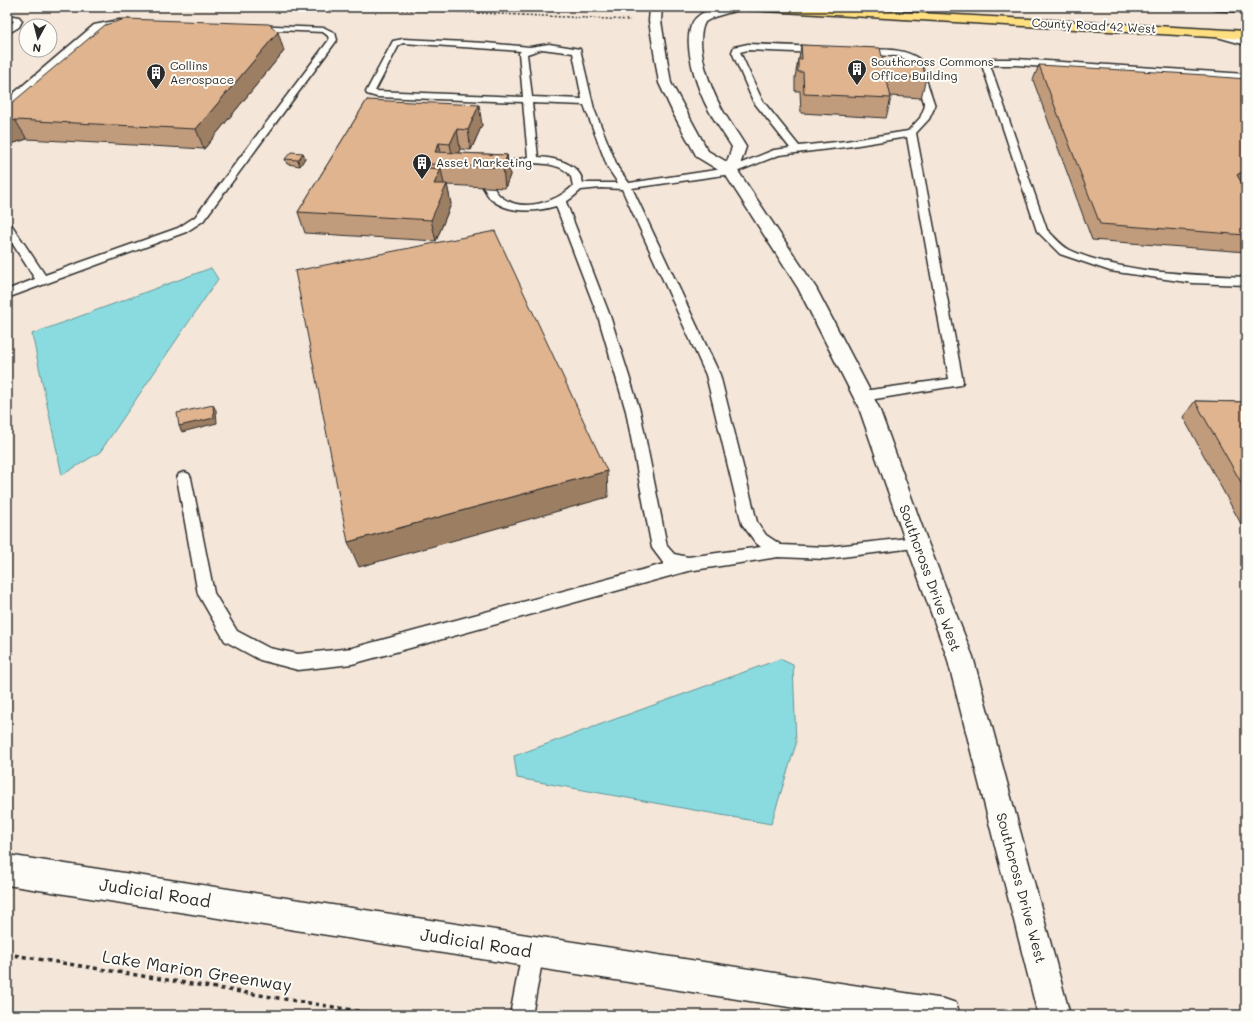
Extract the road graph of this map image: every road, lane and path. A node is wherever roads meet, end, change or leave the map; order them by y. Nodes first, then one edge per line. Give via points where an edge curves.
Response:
1 (656, 7) edge
2 (737, 7) edge
3 (750, 7) edge
4 (1216, 7) edge
5 (1246, 9) edge
6 (7, 17) edge
7 (136, 22) edge
8 (246, 27) edge
9 (7, 32) edge
10 (1212, 33) junction
11 (1246, 35) edge
12 (1246, 43) edge
13 (529, 49) junction
14 (827, 51) edge
15 (850, 52) edge
16 (1246, 77) edge
17 (528, 100) junction
18 (586, 102) junction
19 (7, 104) edge
20 (911, 133) junction
21 (797, 150) junction
22 (533, 160) junction
23 (731, 171) junction
24 (493, 174) edge
25 (626, 186) junction
26 (488, 187) edge
27 (578, 187) junction
28 (560, 201) junction
29 (7, 226) edge
30 (42, 280) junction
31 (1246, 280) edge
32 (7, 294) edge
33 (863, 396) junction
34 (184, 478) dead end
35 (917, 543) junction
36 (778, 550) junction
37 (688, 564) junction
38 (7, 870) edge
39 (533, 952) junction
40 (7, 954) edge
41 (383, 1015) edge
42 (521, 1015) edge
43 (944, 1015) edge
44 (1054, 1015) edge

1 - 23 street, Southcross Drive West via 655,21 666,83 702,154
2 - 23 street via 706,16 698,22 695,37 696,53 715,110 740,147
3 - 10 highway, County Road 42 West
4 - 5 highway
6 - 9 lane via 18,21
7 - 19 lane via 118,22 96,27
8 - 30 lane via 324,30 332,35 333,40 199,219 182,230
10 - 11 highway, County Road 42 West
10 - 12 lane
13 - 17 lane via 523,53
13 - 17 lane via 486,44 396,43 370,92
13 - 18 lane via 536,47 577,51
14 - 21 lane via 748,47 737,49 736,52 758,101
15 - 20 lane via 906,54 913,57 930,106 924,119
16 - 31 lane via 985,62 1042,231 1064,252 1110,268 1193,279
17 - 18 lane
17 - 22 lane
18 - 25 lane via 612,168
20 - 21 lane
20 - 33 lane via 956,382
21 - 23 lane via 777,152
22 - 24 lane via 506,165
22 - 27 lane via 554,162 570,169 576,176
23 - 25 lane
23 - 33 street, Southcross Drive West via 807,288
25 - 27 lane
25 - 36 lane via 713,375 750,524 761,539
26 - 28 lane via 499,201 510,205 539,207
27 - 28 lane
28 - 37 lane via 604,316 633,411 660,548 669,559
29 - 30 lane
30 - 32 lane
33 - 35 street, Southcross Drive West
34 - 37 lane via 206,594 231,636 266,655 298,662 352,656
35 - 36 lane via 826,553
35 - 44 street, Southcross Drive West via 960,657
36 - 37 lane
38 - 39 street, Judicial Road
39 - 42 lane
39 - 43 street, Judicial Road
40 - 41 path, Lake Marion Greenway

